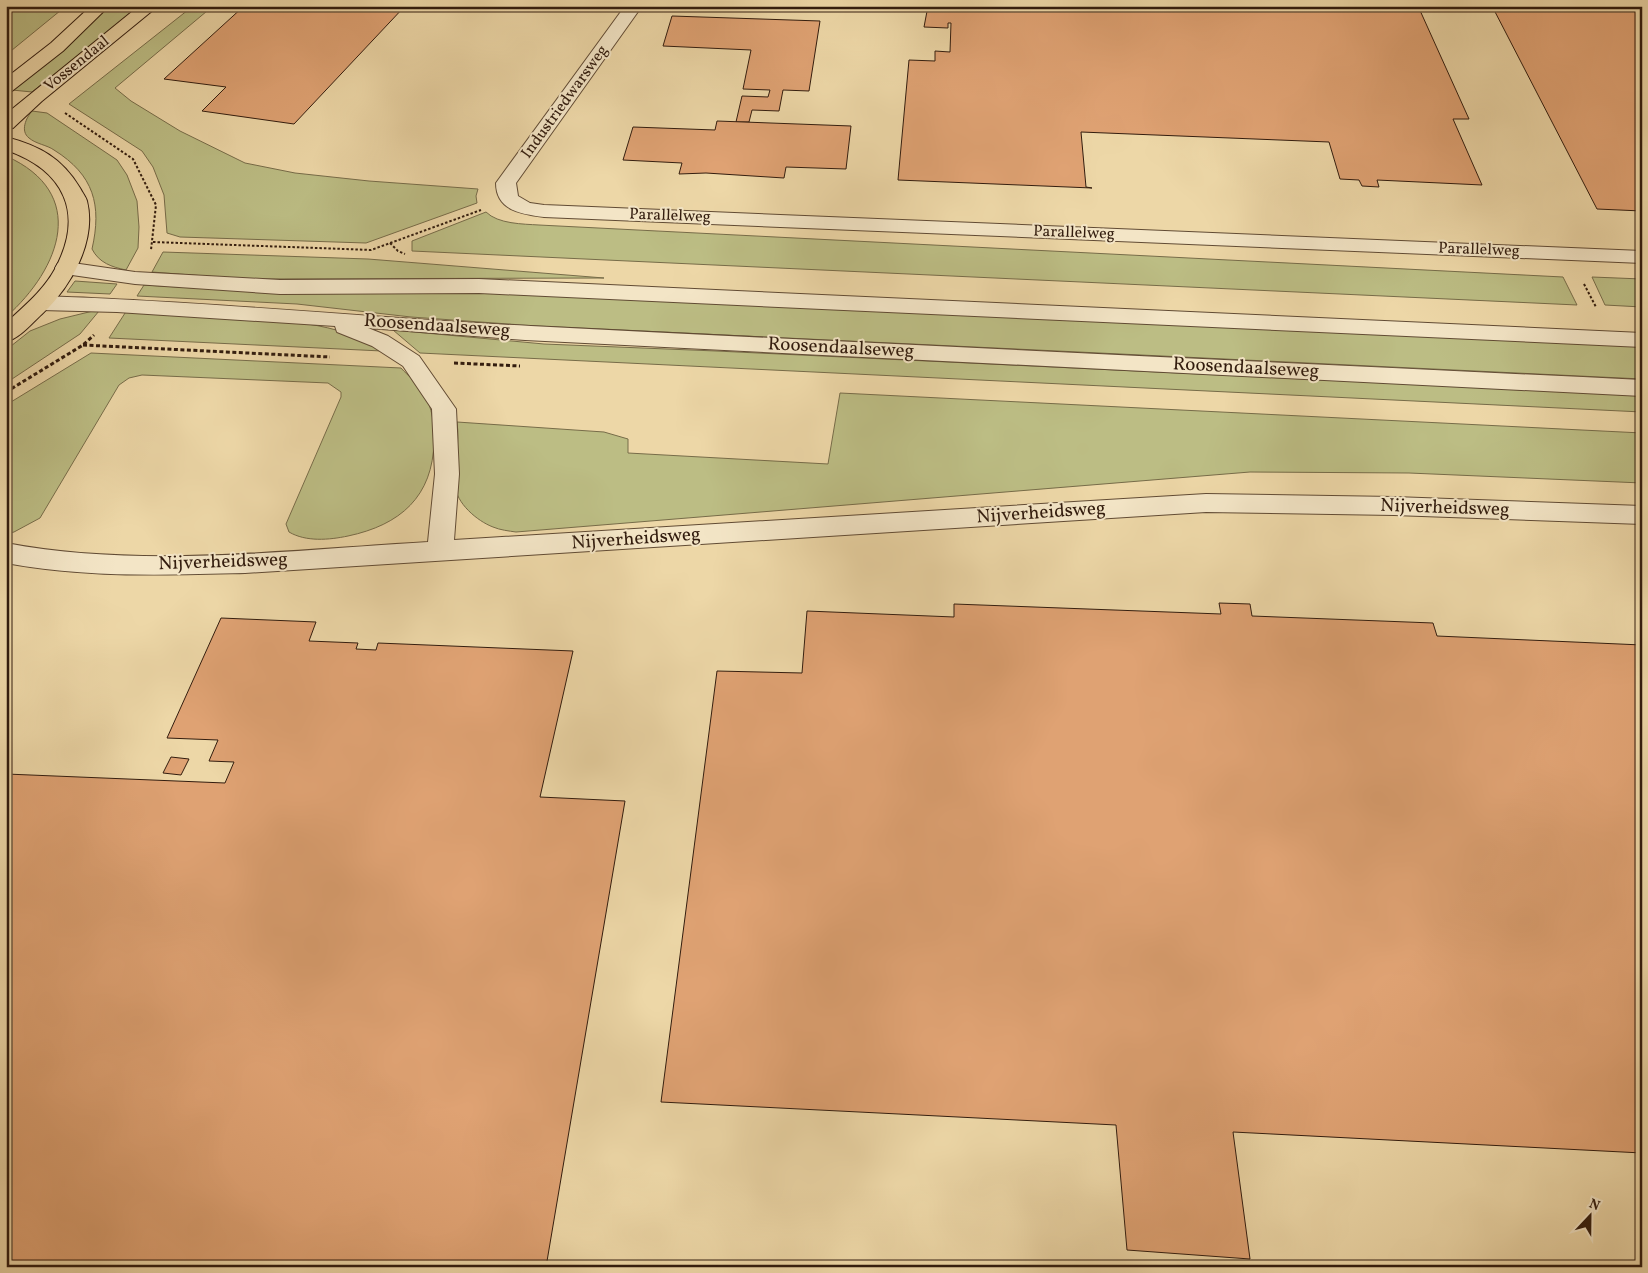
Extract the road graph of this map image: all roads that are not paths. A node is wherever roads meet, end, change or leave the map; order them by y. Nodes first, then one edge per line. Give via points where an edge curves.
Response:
1 (101, 6) edge
2 (150, 6) edge
3 (634, 6) edge
4 (6, 87) edge
5 (6, 124) edge
6 (6, 143) edge
7 (510, 200) joint
8 (1642, 257) edge
9 (66, 268) junction
10 (41, 303) junction
11 (285, 314) junction
12 (6, 335) edge
13 (1642, 340) edge
14 (1642, 388) edge
15 (1642, 515) edge
16 (440, 552) junction
17 (6, 553) edge

1 - 4 main road, Vossendaal via 57,47
2 - 5 main road, Vossendaal
3 - 7 street, Industriedwarsweg via 506,183 505,191
6 - 9 main road via 32,152 61,173 77,200 79,232
7 - 8 street, Parallelweg via 522,208 544,211
9 - 10 main road
9 - 13 street, Roosendaalseweg via 135,278 280,287 480,286
10 - 11 street, Roosendaalseweg
10 - 12 main road
11 - 14 street, Roosendaalseweg via 525,333
11 - 16 street via 351,328 380,341 411,361 444,409 447,474
15 - 16 street, Nijverheidsweg via 1206,503
16 - 17 street, Nijverheidsweg via 245,563 108,566

